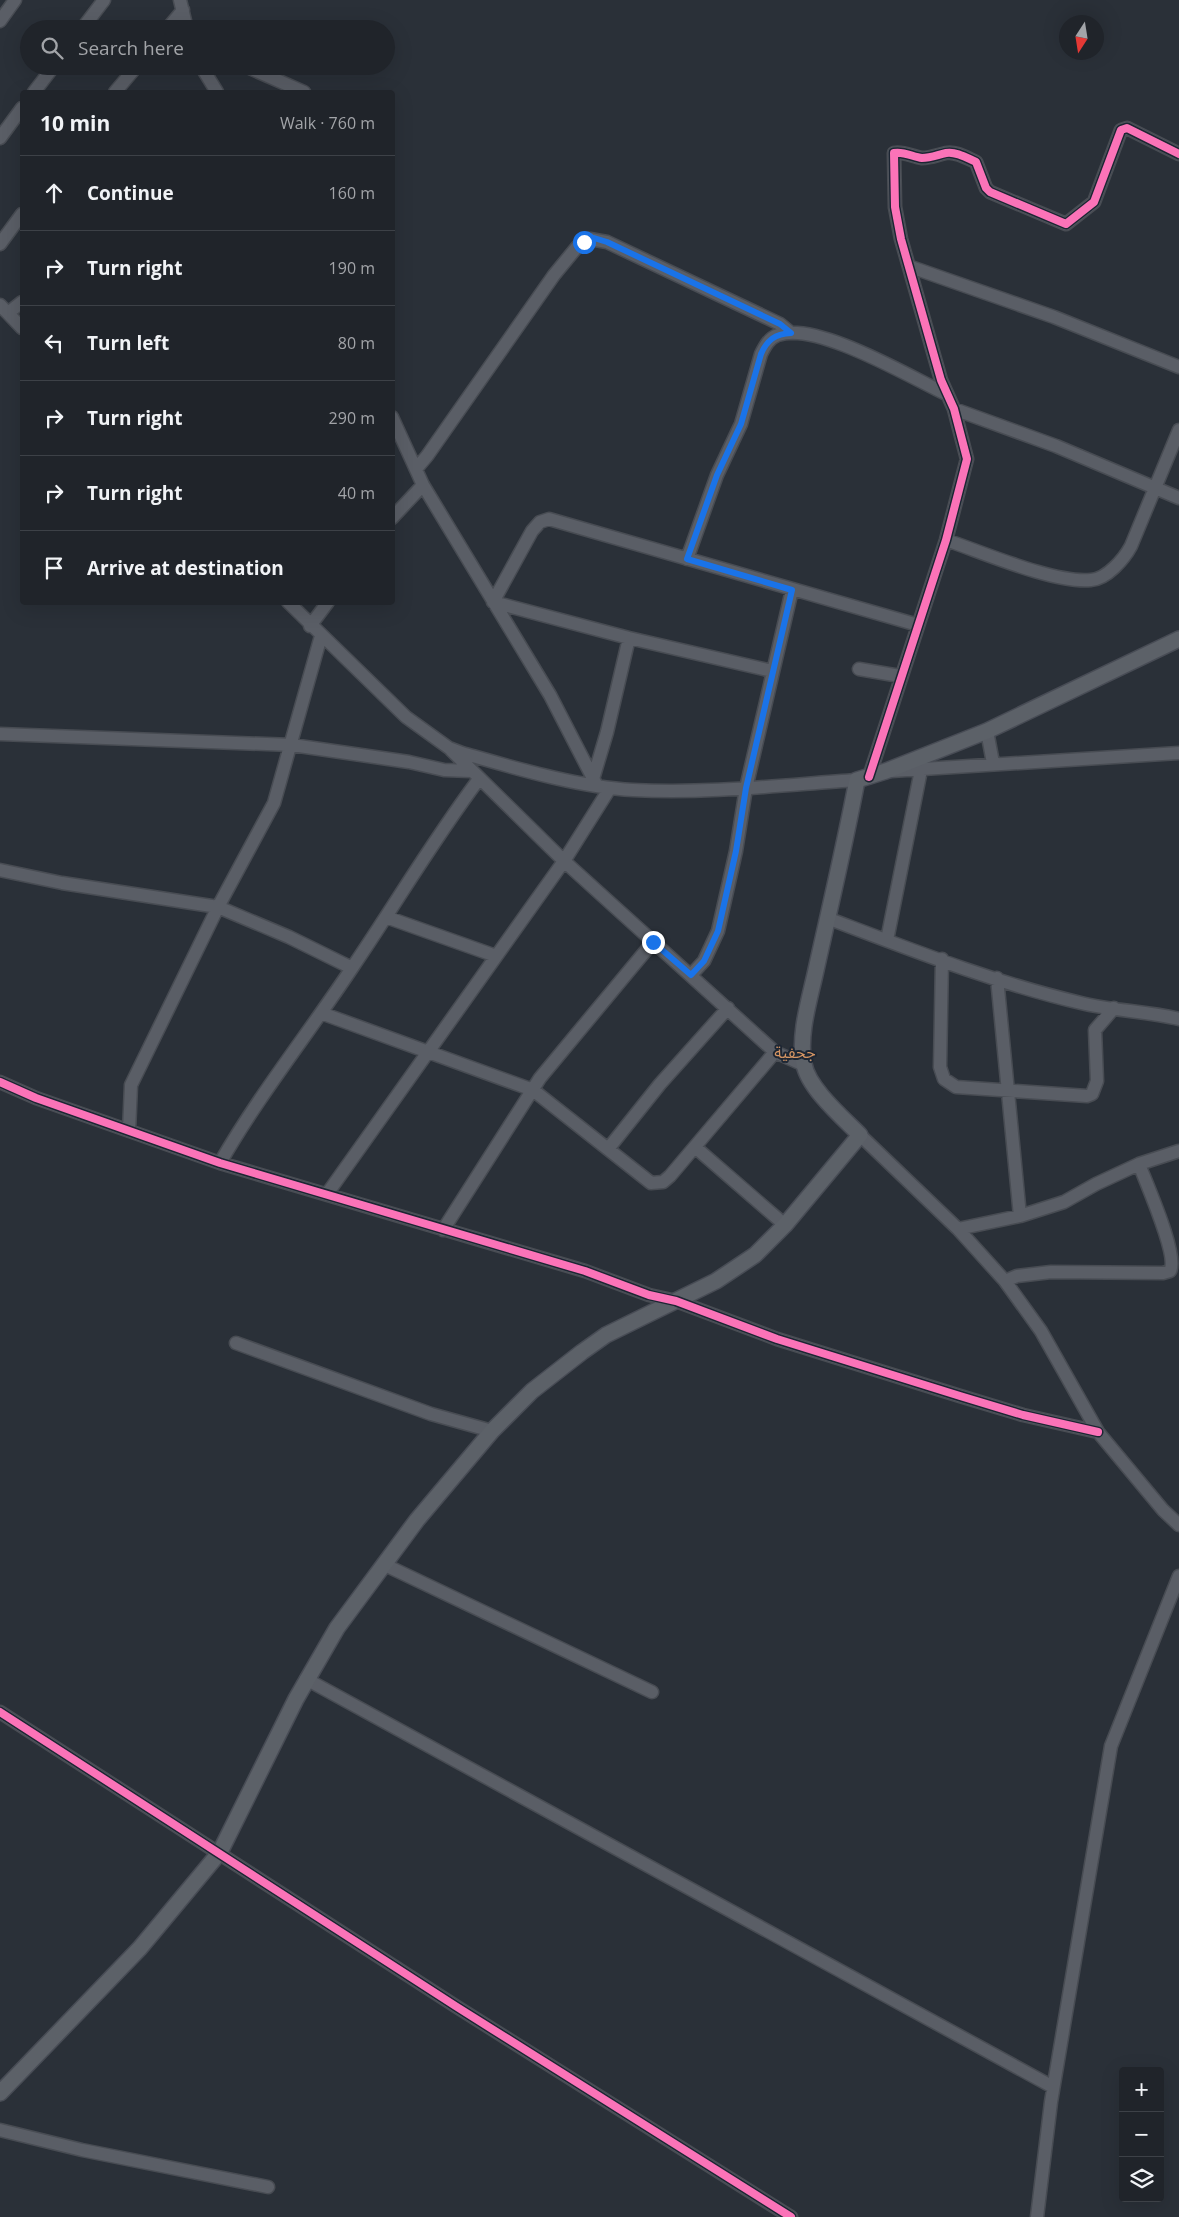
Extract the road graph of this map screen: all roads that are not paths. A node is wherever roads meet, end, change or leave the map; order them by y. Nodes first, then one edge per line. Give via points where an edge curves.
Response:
1 (15, 0) edge
2 (104, 0) edge
3 (181, 5) edge
4 (89, 20) edge
5 (172, 20) edge
6 (185, 20) edge
7 (0, 21) edge
8 (47, 75) edge
9 (129, 75) edge
10 (207, 75) edge
11 (266, 75) edge
12 (36, 90) edge
13 (117, 90) edge
14 (216, 90) edge
15 (300, 90) edge
16 (20, 111) edge
17 (0, 138) edge
18 (1179, 154) edge
19 (20, 217) edge
20 (0, 244) edge
21 (911, 268) junction
22 (20, 303) edge
23 (4, 309) edge
24 (20, 326) edge
25 (791, 333) junction
26 (1179, 367) edge
27 (946, 394) junction
28 (954, 409) junction
29 (395, 424) edge
30 (1179, 430) edge
31 (416, 469) junction
32 (422, 485) junction
33 (1155, 488) junction
34 (1179, 498) edge
35 (395, 515) edge
36 (946, 540) junction
37 (687, 559) junction
38 (792, 590) junction
39 (492, 602) junction
40 (291, 605) edge
41 (326, 605) edge
42 (918, 625) junction
43 (310, 626) junction
44 (321, 636) junction
45 (629, 638) junction
46 (1179, 639) edge
47 (859, 669) dead end
48 (772, 671) junction
49 (900, 676) junction
50 (987, 731) junction
51 (0, 734) edge
52 (292, 745) junction
53 (449, 748) junction
54 (1179, 753) edge
55 (993, 763) junction
56 (921, 770) junction
57 (886, 771) junction
58 (475, 775) junction
59 (863, 778) junction
60 (600, 784) junction
61 (746, 788) junction
62 (564, 862) junction
63 (0, 870) edge
64 (218, 907) junction
65 (386, 917) junction
66 (827, 918) junction
67 (887, 940) junction
68 (653, 942) junction
69 (496, 956) junction
70 (942, 960) junction
71 (352, 968) junction
72 (691, 975) junction
73 (997, 978) junction
74 (728, 1008) junction
75 (1114, 1008) junction
76 (322, 1013) junction
77 (1179, 1019) edge
78 (430, 1051) junction
79 (775, 1052) junction
80 (804, 1065) junction
81 (0, 1082) edge
82 (533, 1090) junction
83 (1008, 1092) junction
84 (129, 1131) junction
85 (860, 1135) junction
86 (695, 1148) junction
87 (608, 1149) junction
88 (1179, 1151) edge
89 (220, 1163) junction
90 (1139, 1164) junction
91 (327, 1194) junction
92 (1020, 1216) junction
93 (785, 1225) junction
94 (958, 1229) junction
95 (443, 1230) junction
96 (1005, 1281) junction
97 (676, 1302) junction
98 (236, 1343) dead end
99 (492, 1432) junction
100 (1098, 1432) junction
101 (1179, 1525) edge
102 (383, 1564) junction
103 (1179, 1576) edge
104 (306, 1680) junction
105 (652, 1692) dead end
106 (0, 1712) edge
107 (220, 1852) junction
108 (1053, 2087) junction
109 (2, 2088) edge
110 (0, 2130) edge
111 (268, 2186) dead end
112 (790, 2217) edge
113 (1036, 2217) edge

1 - 7 street
2 - 4 street
3 - 5 street
3 - 6 street
8 - 12 street
9 - 13 street
10 - 14 street
11 - 15 street
16 - 17 street
18 - 21 street via 1127,128 1121,130 1094,202 1066,224 990,192 976,162 969,158 954,153 921,158 894,152 895,207
19 - 20 street
21 - 26 street via 1054,317
21 - 27 street
22 - 23 street
23 - 24 street
25 - 27 street via 831,340
25 - 31 street via 749,308 607,242 590,239 577,247 554,275
25 - 37 street via 776,336 765,345 741,424 717,475
27 - 28 street
28 - 33 street via 1056,446
28 - 36 street via 967,451 967,463
29 - 31 street
30 - 33 street
31 - 32 street
32 - 35 street
32 - 39 street
33 - 34 street
33 - 36 street via 1125,558 1092,580 1061,578
36 - 42 street
37 - 38 street
37 - 39 street via 545,520 532,531
38 - 42 street
38 - 48 street
39 - 45 street
39 - 60 street
40 - 43 street
41 - 43 street
42 - 49 street
43 - 44 street
44 - 52 street
44 - 53 street via 406,716
45 - 48 street
45 - 60 street via 607,732
46 - 50 main road
47 - 49 street
48 - 61 street
49 - 59 street
50 - 55 street
50 - 57 main road
51 - 52 street
52 - 58 street
52 - 64 street via 268,816
53 - 58 street
53 - 60 street
54 - 55 street
55 - 56 street
56 - 57 street
56 - 67 street
57 - 59 main road
58 - 62 street
58 - 65 street
59 - 61 street
59 - 66 main road
60 - 61 street via 673,790
60 - 62 street
61 - 72 street via 718,931 704,961
62 - 68 street
62 - 69 street
63 - 64 street
64 - 71 street
64 - 84 street via 131,1085
65 - 69 street
65 - 71 street
66 - 67 street
66 - 80 main road via 804,1034
67 - 70 street
68 - 72 street
68 - 82 street
69 - 78 street
70 - 73 street
70 - 83 street via 939,1028 942,1075 956,1087
71 - 76 street
72 - 74 street
73 - 75 street via 1074,1001
73 - 83 street
74 - 79 street
74 - 87 street via 660,1084
75 - 77 street
75 - 83 street via 1095,1030 1097,1081 1092,1094
76 - 78 street
76 - 89 street via 276,1074
78 - 82 street
78 - 91 street
79 - 80 street
79 - 86 street
80 - 85 main road via 825,1098
81 - 84 street
82 - 87 street
82 - 95 street
83 - 92 street
84 - 89 street
85 - 93 main road
85 - 94 street
86 - 87 street via 670,1176 657,1184 652,1184
86 - 93 street
88 - 90 street
89 - 91 street
90 - 92 street via 1064,1202
90 - 96 street via 1160,1218 1173,1263 1170,1271 1051,1272 1017,1276
91 - 95 street
92 - 94 street
93 - 97 main road via 741,1266
94 - 96 street
95 - 97 street via 585,1271
96 - 100 street via 1041,1331
97 - 99 main road via 606,1335 532,1391
97 - 100 street via 777,1339 960,1396 1022,1415
98 - 99 street via 431,1414
99 - 102 main road
100 - 101 street
102 - 104 main road via 337,1628
102 - 105 street
103 - 108 street via 1111,1746
104 - 107 main road via 260,1766
104 - 108 street
106 - 107 street
107 - 109 main road via 140,1948
107 - 112 street via 457,2007
108 - 113 street
110 - 111 street via 82,2150

